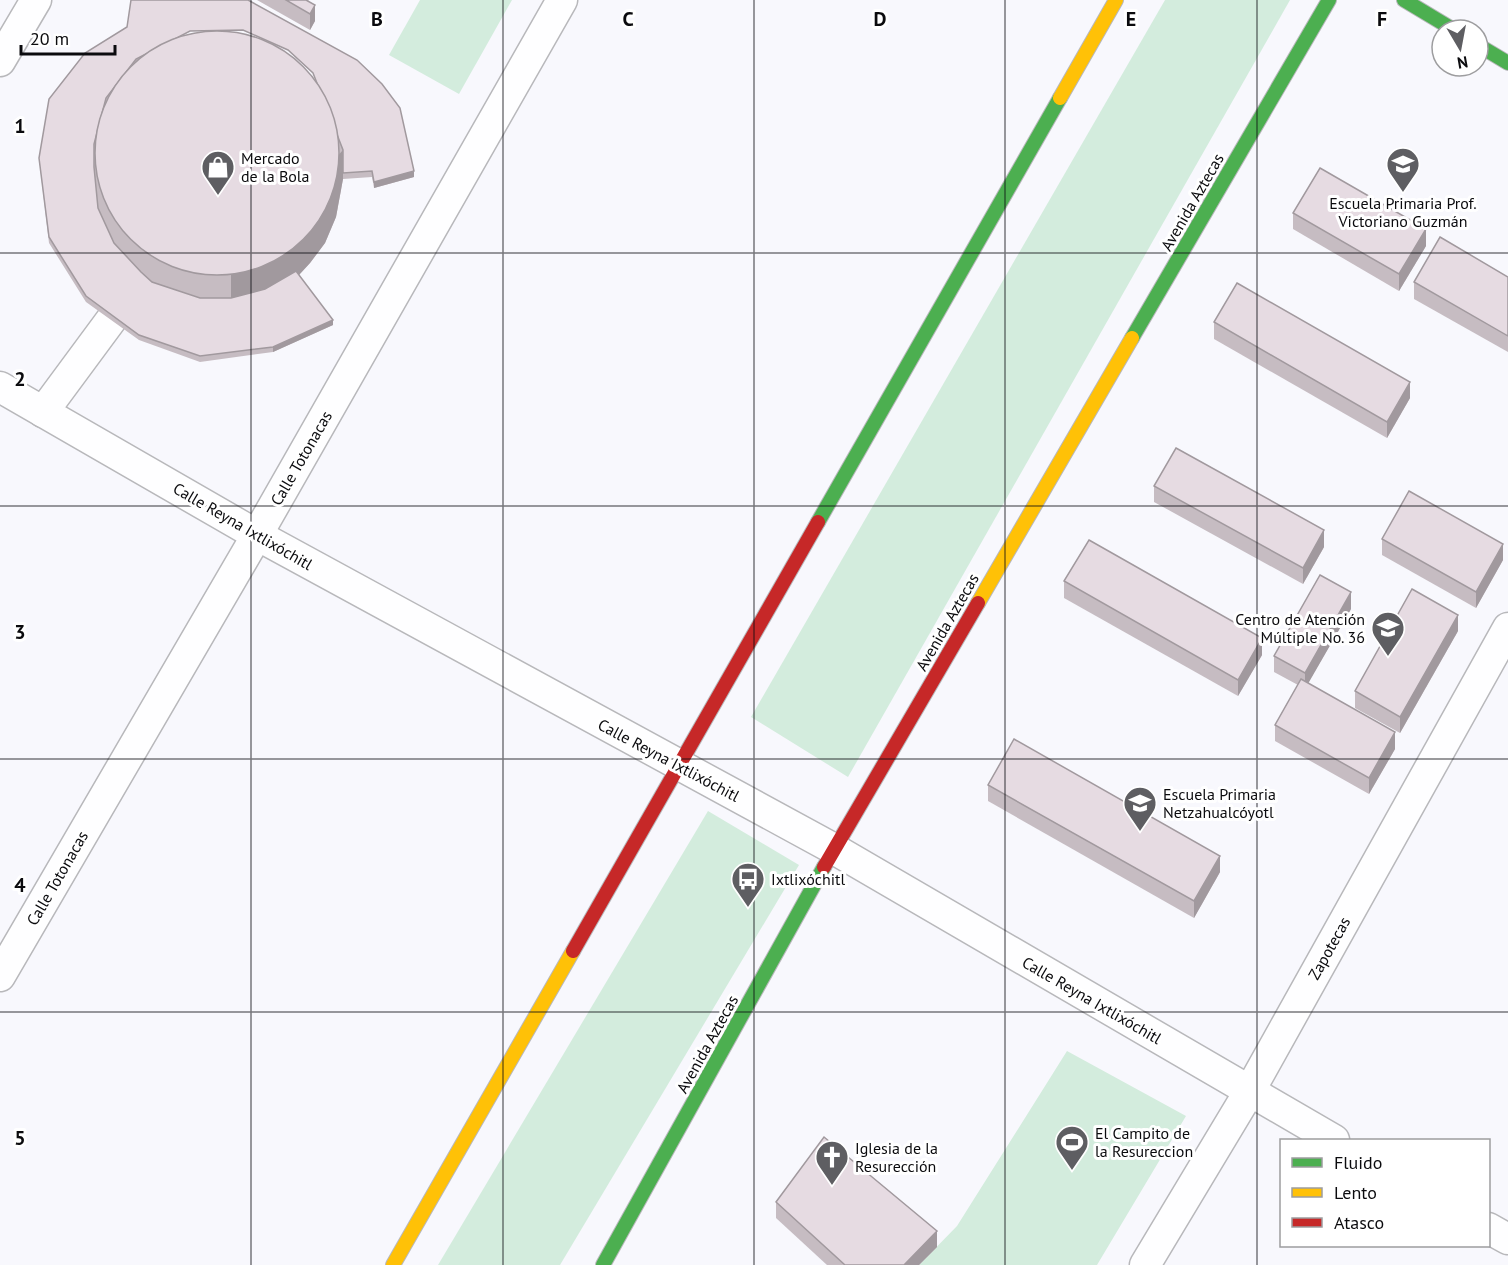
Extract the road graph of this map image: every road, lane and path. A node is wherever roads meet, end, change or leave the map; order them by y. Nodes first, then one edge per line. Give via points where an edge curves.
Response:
1 (36, 0) edge
2 (562, 0) edge
3 (1116, 0) edge
4 (1329, 0) edge
5 (1404, 0) edge
6 (1434, 18) edge
7 (1490, 52) edge
8 (0, 61) edge
9 (1508, 63) edge
10 (111, 320) edge
11 (0, 387) edge
12 (44, 412) junction
13 (257, 535) junction
14 (1508, 628) edge
15 (678, 766) junction
16 (834, 849) junction
17 (0, 976) edge
18 (1249, 1092) junction
19 (1332, 1139) edge
20 (1490, 1229) edge
21 (1508, 1239) edge
22 (393, 1265) edge
23 (603, 1265) edge
24 (1145, 1265) edge

1 - 8 street
2 - 13 street, Calle Totonacas
3 - 15 main road
4 - 16 main road, Avenida Aztecas
5 - 6 main road
7 - 9 main road
10 - 12 street
11 - 12 street, Calle Reyna Ixtlixóchitl
12 - 13 street, Calle Reyna Ixtlixóchitl
13 - 15 street, Calle Reyna Ixtlixóchitl
13 - 17 street, Calle Totonacas
14 - 18 street, Zapotecas
15 - 16 street, Calle Reyna Ixtlixóchitl
15 - 22 main road
16 - 18 street, Calle Reyna Ixtlixóchitl
16 - 23 main road, Avenida Aztecas
18 - 19 street, Calle Reyna Ixtlixóchitl
18 - 24 street, Zapotecas
20 - 21 street

